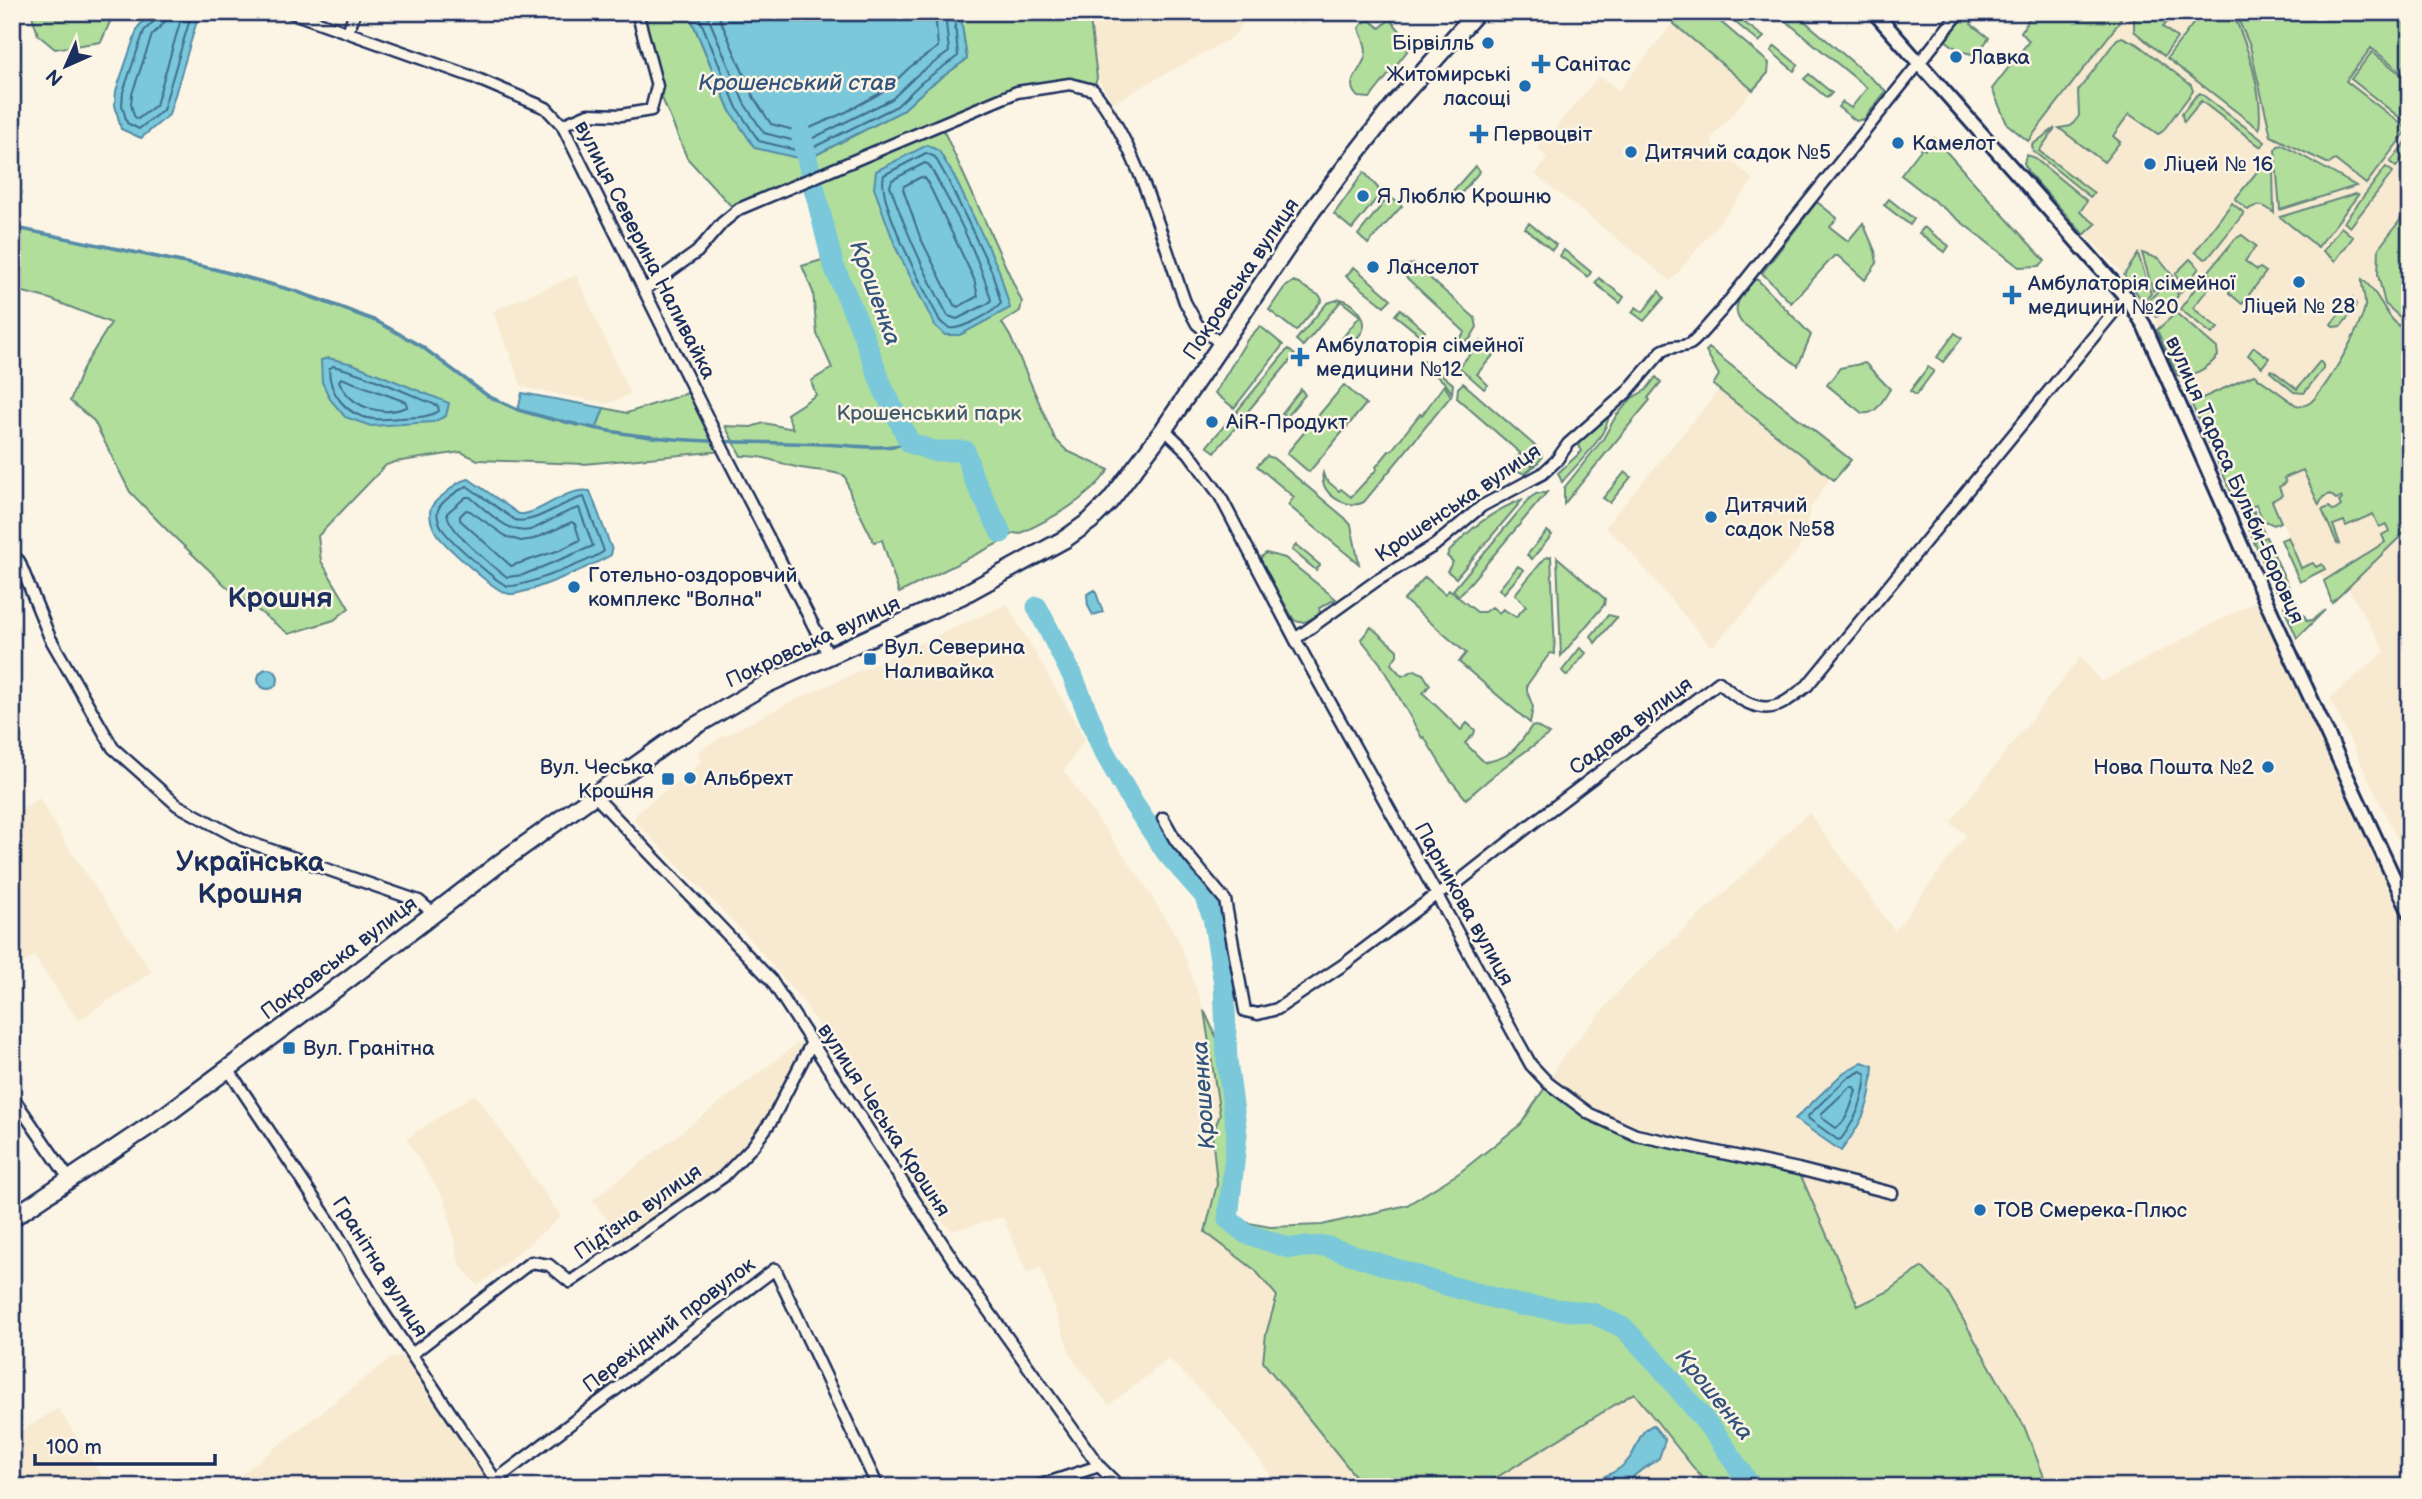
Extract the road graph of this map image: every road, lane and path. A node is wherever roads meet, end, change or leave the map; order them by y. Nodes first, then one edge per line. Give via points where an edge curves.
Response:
1 (290, 12) edge
2 (355, 12) edge
3 (637, 12) edge
4 (1477, 12) edge
5 (1874, 12) edge
6 (1960, 12) edge
7 (348, 32) junction
8 (1920, 63) junction
9 (562, 125) junction
10 (644, 290) junction
11 (2126, 297) junction
12 (1222, 345) junction
13 (1164, 429) junction
14 (12, 555) edge
15 (1295, 639) junction
16 (829, 656) junction
17 (593, 794) junction
18 (1163, 818) dead end
19 (1437, 894) junction
20 (433, 913) junction
21 (2410, 913) edge
22 (811, 1044) junction
23 (228, 1069) junction
24 (12, 1096) edge
25 (70, 1180) junction
26 (1892, 1193) dead end
27 (12, 1218) edge
28 (412, 1354) junction
29 (1099, 1466) junction
30 (498, 1483) edge
31 (878, 1487) edge
32 (1035, 1487) edge
33 (1120, 1487) edge

1 - 7 street, вулиця Северина Наливайка
2 - 7 street
3 - 9 street via 657,86 651,110 588,114
4 - 12 highway, Покровська вулиця via 1380,121 1311,212
5 - 8 street, вулиця Тараса Бульби-Боровця
6 - 8 street, Крошенська вулиця
7 - 9 street, вулиця Северина Наливайка via 546,108
8 - 11 street, вулиця Тараса Бульби-Боровця
8 - 15 street, Крошенська вулиця via 1695,340 1662,351 1626,393 1568,444 1542,474 1482,506 1435,545
9 - 10 street, вулиця Северина Наливайка
10 - 12 street via 697,252 731,214 1017,92 1070,84 1093,90 1110,114 1133,159 1185,302 1197,324
10 - 16 street, вулиця Северина Наливайка
11 - 19 street, Садова вулиця via 1807,687 1777,706 1754,705 1737,699 1720,682
11 - 21 street, вулиця Тараса Бульби-Боровця via 2146,328
12 - 13 highway, Покровська вулиця
13 - 15 street, Парникова вулиця via 1189,453 1219,494
13 - 16 highway, Покровська вулиця via 1110,501 1065,539 961,596
14 - 20 street via 19,561 50,638 113,748 177,804 242,840 419,901
15 - 19 street, Парникова вулиця
16 - 17 highway, Покровська вулиця via 727,706
17 - 20 highway, Покровська вулиця
17 - 22 street, вулиця Чеська Крошня via 771,981
18 - 19 street, Садова вулиця via 1225,901 1245,1010 1258,1014 1277,1009 1343,965
19 - 26 street, Парникова вулиця via 1531,1065 1590,1114 1636,1135
20 - 23 highway, Покровська вулиця
22 - 28 street, Підʼїзна вулиця via 772,1120 723,1177 570,1283 550,1265 531,1262
22 - 29 street, вулиця Чеська Крошня via 965,1278
23 - 25 highway, Покровська вулиця
23 - 28 street, Гранітна вулиця
24 - 25 street
25 - 27 highway, Покровська вулиця
28 - 30 street, Гранітна вулиця
29 - 32 street
29 - 33 street, вулиця Чеська Крошня
30 - 31 street, Перехідний провулок via 775,1269

